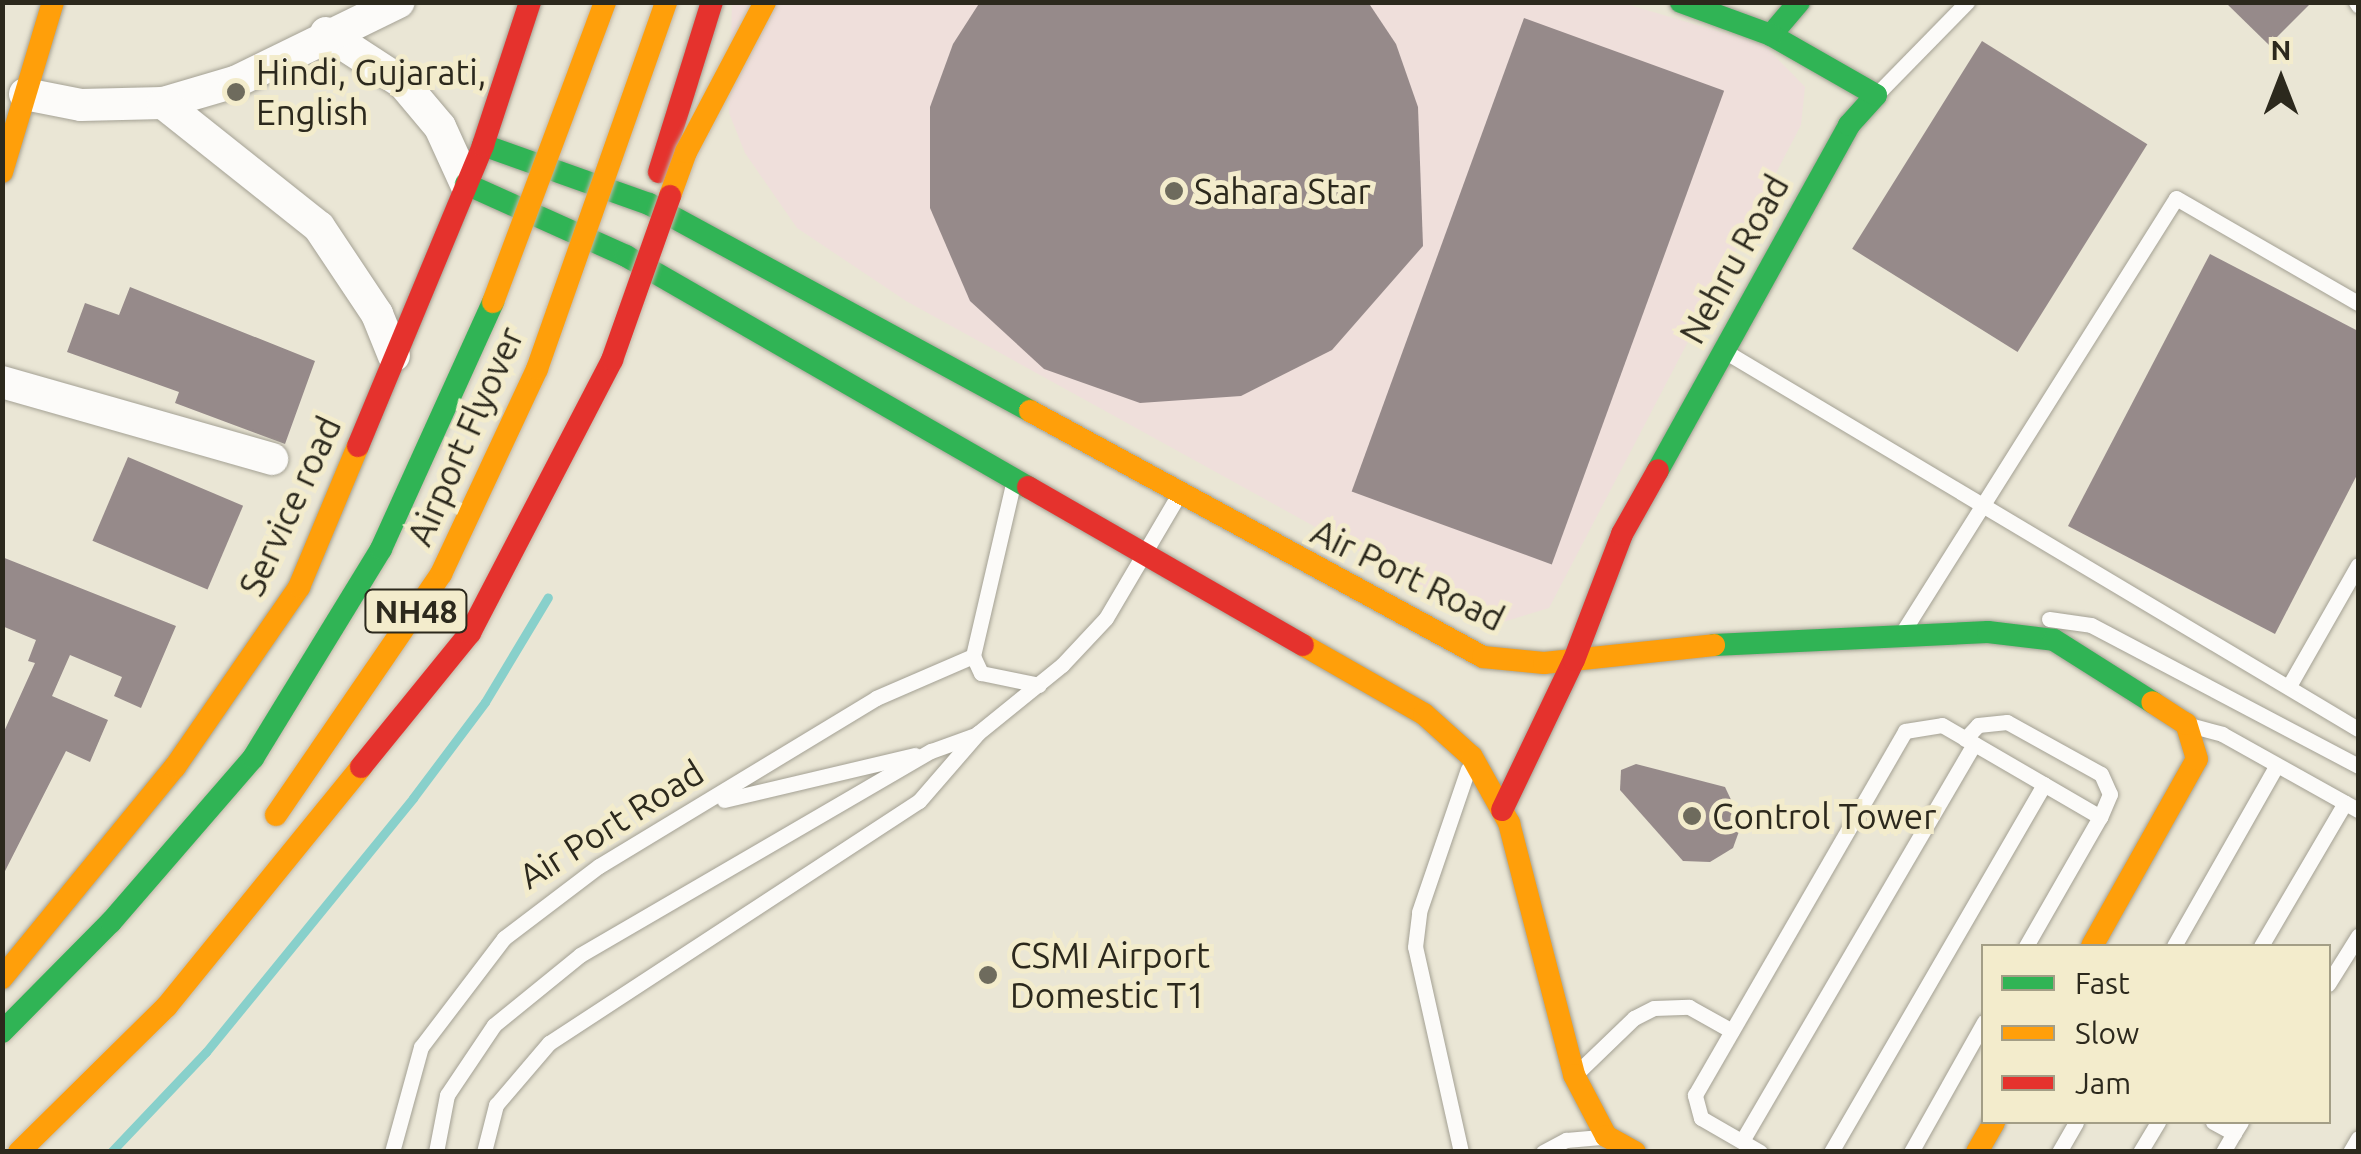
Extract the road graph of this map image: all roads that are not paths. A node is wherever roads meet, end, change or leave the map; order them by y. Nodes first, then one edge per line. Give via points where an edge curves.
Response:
1 (54, 2) edge
2 (400, 2) edge
3 (530, 2) edge
4 (605, 2) edge
5 (666, 2) edge
6 (712, 2) edge
7 (765, 2) edge
8 (1681, 2) edge
9 (1799, 2) edge
10 (1967, 2) edge
11 (326, 33) junction
12 (1771, 36) junction
13 (24, 94) junction
14 (1876, 94) junction
15 (162, 103) junction
16 (482, 145) junction
17 (2, 172) edge
18 (466, 184) junction
19 (649, 204) junction
20 (626, 256) junction
21 (2358, 303) edge
22 (1723, 350) junction
23 (394, 356) junction
24 (2, 382) edge
25 (272, 459) dead end
26 (1014, 483) junction
27 (1178, 496) junction
28 (1982, 504) junction
29 (1144, 556) junction
30 (2358, 565) edge
31 (1998, 611) dead end
32 (2035, 616) dead end
33 (1935, 634) junction
34 (1900, 636) junction
35 (973, 656) junction
36 (1574, 660) junction
37 (1039, 685) junction
38 (2289, 686) junction
39 (2186, 724) junction
40 (2358, 729) edge
41 (978, 733) junction
42 (1969, 742) junction
43 (931, 751) junction
44 (1472, 758) junction
45 (2277, 765) junction
46 (2358, 766) edge
47 (2044, 784) junction
48 (710, 803) junction
49 (2352, 807) edge
50 (1502, 810) junction
51 (2100, 816) junction
52 (256, 840) dead end
53 (2358, 936) edge
54 (2027, 944) edge
55 (2093, 944) edge
56 (2175, 944) edge
57 (2262, 944) edge
58 (2, 978) edge
59 (2331, 979) edge
60 (1981, 1027) edge
61 (1732, 1031) junction
62 (2, 1032) edge
63 (138, 1071) dead end
64 (1574, 1075) junction
65 (96, 1112) dead end
66 (1993, 1124) edge
67 (2075, 1124) edge
68 (2157, 1124) edge
69 (2237, 1127) edge
70 (1606, 1136) junction
71 (2358, 1138) edge
72 (1742, 1142) junction
73 (1545, 1151) edge
74 (19, 1152) edge
75 (53, 1152) edge
76 (392, 1152) edge
77 (436, 1152) edge
78 (484, 1152) edge
79 (1461, 1152) edge
80 (1635, 1152) edge
81 (1760, 1152) edge
82 (1830, 1152) edge
83 (1911, 1152) edge
84 (1977, 1152) edge
85 (2059, 1152) edge
86 (2140, 1152) edge
87 (2223, 1152) edge
88 (2350, 1152) edge

1 - 13 main road
2 - 11 street
3 - 16 main road, Service road
4 - 62 main road, Airport Flyover / NH48, bridge via 476,346 382,549 253,758 111,922
5 - 52 main road, Airport Flyover / NH48, bridge via 536,369 441,574 304,781
6 - 19 main road
7 - 74 main road, bridge via 686,152 612,360 470,633 168,1006
8 - 12 main road
9 - 12 main road
10 - 14 lane
11 - 15 street via 235,82
11 - 18 street via 404,83 440,127
12 - 14 main road
13 - 15 street via 81,104
13 - 17 main road
14 - 22 main road, Nehru Road via 1849,125
15 - 23 street via 319,227 377,314
16 - 18 main road, Service road
16 - 19 main road, Air Port Road
18 - 20 main road
18 - 23 main road, Service road
19 - 20 main road
19 - 27 main road, Air Port Road
20 - 26 main road
20 - 63 main road via 577,398 471,604 312,862
21 - 28 lane via 2176,198
22 - 28 lane
22 - 36 main road, Nehru Road via 1622,534
23 - 58 main road, Service road via 299,587 175,767 64,911
24 - 25 street
26 - 29 main road
26 - 35 lane
27 - 29 lane
27 - 36 main road, Air Port Road via 1483,657
28 - 34 lane
28 - 38 lane
29 - 37 lane via 1106,618
29 - 44 main road via 1424,714
30 - 38 lane
31 - 33 lane
32 - 46 lane via 2091,625
33 - 34 main road, Air Port Road
33 - 39 main road, Air Port Road via 2054,640
34 - 36 main road, Air Port Road
35 - 37 lane via 982,673
35 - 48 lane, Air Port Road via 876,698
36 - 50 main road, Nehru Road
37 - 41 lane
38 - 40 lane
39 - 45 lane via 2222,734
39 - 55 main road via 2197,759
41 - 43 lane
41 - 78 lane via 896,822 655,968 549,1043 496,1104
42 - 47 lane
42 - 51 lane via 1978,725 2007,722 2101,774 2110,794
42 - 61 lane via 1931,724 1892,743
42 - 72 lane
43 - 48 lane
43 - 77 lane via 580,955 494,1024 447,1094
44 - 50 main road
44 - 79 lane via 1419,912 1415,947
45 - 49 lane
45 - 56 lane
47 - 51 lane
47 - 82 lane
48 - 76 lane, Air Port Road via 599,866 504,938 422,1047
49 - 57 lane
50 - 64 main road
51 - 54 lane
53 - 59 lane
60 - 83 lane
61 - 64 lane via 1688,1007 1654,1008 1634,1018
61 - 72 lane via 1695,1094 1701,1118
64 - 70 main road
65 - 75 main road
66 - 84 main road
67 - 85 lane
68 - 86 lane
69 - 87 lane
70 - 73 lane via 1566,1140
70 - 80 main road
71 - 88 lane
72 - 81 lane

